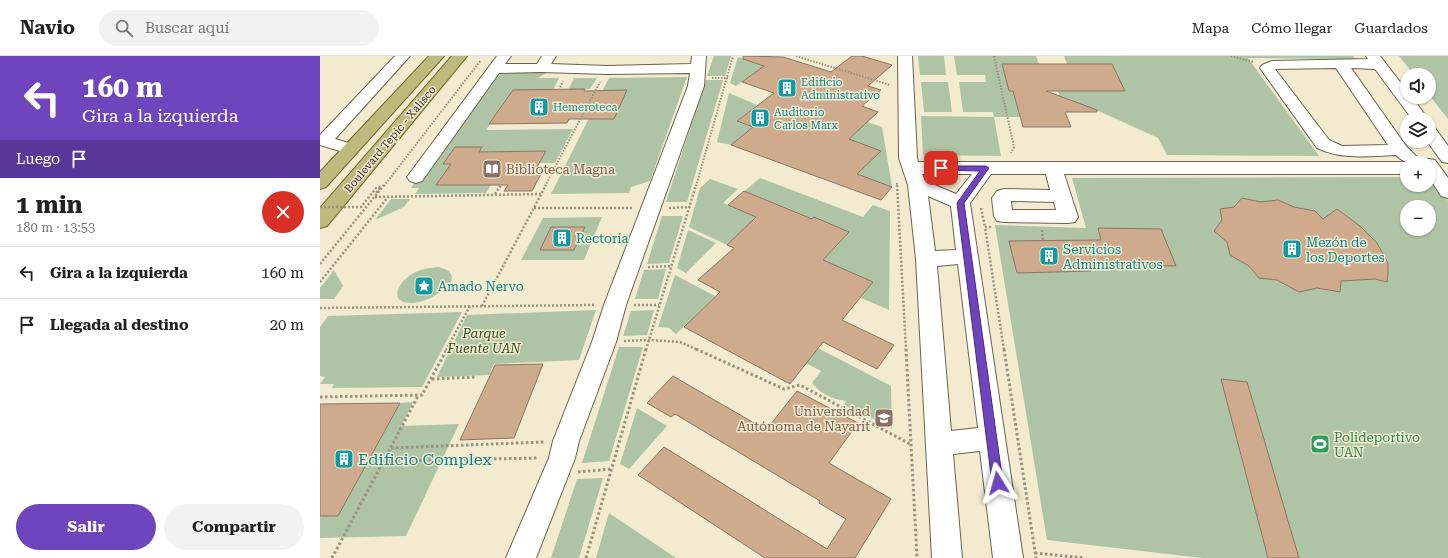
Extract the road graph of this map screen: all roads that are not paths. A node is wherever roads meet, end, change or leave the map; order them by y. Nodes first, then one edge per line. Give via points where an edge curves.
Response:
1 (403, 56) edge
2 (437, 56) edge
3 (460, 56) edge
4 (550, 56) edge
5 (906, 56) edge
6 (494, 60) edge
7 (1377, 61) edge
8 (698, 62) edge
9 (1356, 65) edge
10 (541, 68) junction
11 (1390, 109) dead end
12 (1415, 112) edge
13 (1400, 130) edge
14 (1400, 133) edge
15 (1400, 143) edge
16 (1436, 143) edge
17 (1412, 148) edge
18 (350, 149) junction
19 (1421, 156) edge
20 (1448, 158) edge
21 (986, 168) junction
22 (1053, 168) junction
23 (1400, 168) edge
24 (1436, 172) edge
25 (416, 177) dead end
26 (909, 178) junction
27 (320, 183) edge
28 (1448, 192) edge
29 (1062, 196) dead end
30 (971, 204) junction
31 (320, 221) edge
32 (968, 256) junction
33 (926, 259) junction
34 (992, 438) junction
35 (938, 444) junction
36 (521, 558) edge
37 (947, 558) edge
38 (1008, 558) edge

1 - 18 street via 324,141
2 - 18 main road, Boulevard Tepic - Xalisco
3 - 31 main road, Boulevard Tepic - Xalisco
4 - 10 street
5 - 26 street
6 - 10 street
6 - 25 street
7 - 9 street
7 - 12 street
8 - 10 street via 607,70
8 - 36 street via 696,86 561,458
9 - 14 street
9 - 15 street via 1267,68 1323,144 1342,151
11 - 13 street
16 - 20 street
17 - 19 street
18 - 27 main road, Boulevard Tepic - Xalisco
21 - 22 street
21 - 26 street
21 - 30 street
22 - 23 street
22 - 29 street
24 - 28 street
26 - 30 street
26 - 33 street
30 - 32 street
32 - 33 street
32 - 34 street
33 - 35 street
34 - 35 street
34 - 38 street
35 - 37 street

